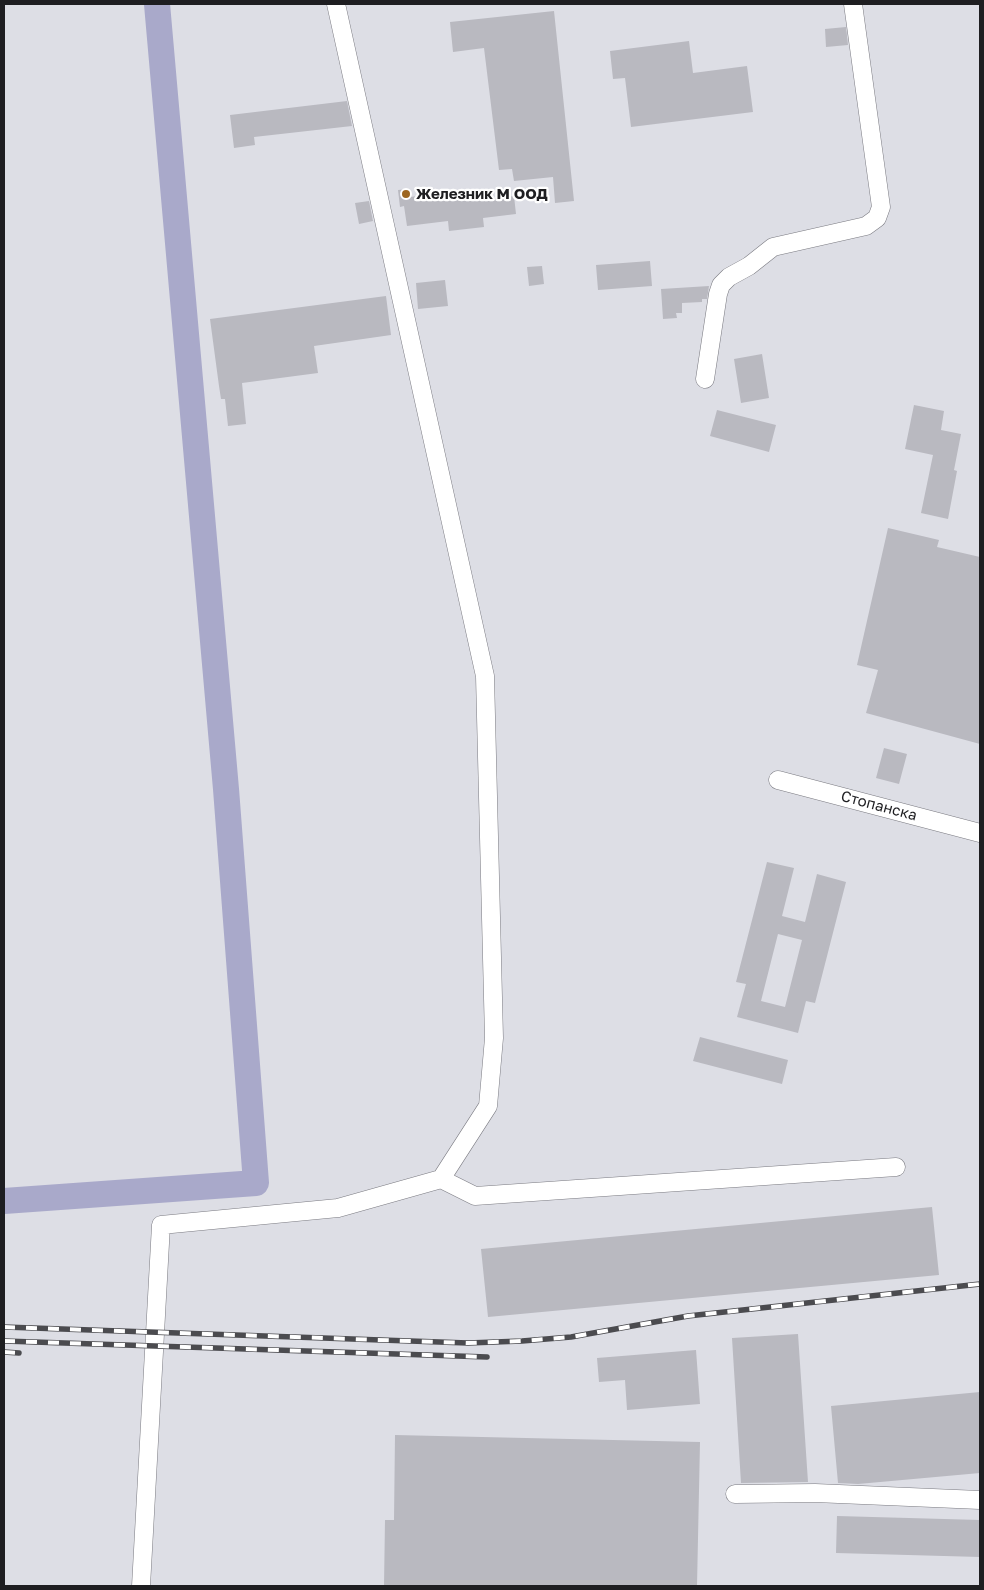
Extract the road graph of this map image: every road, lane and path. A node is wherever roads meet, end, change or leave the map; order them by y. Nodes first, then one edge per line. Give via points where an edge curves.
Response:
1 (336, 4) edge
2 (853, 4) edge
3 (705, 379) dead end
4 (778, 780) dead end
5 (980, 833) edge
6 (896, 1167) dead end
7 (442, 1179) junction
8 (735, 1494) dead end
9 (980, 1500) edge
10 (141, 1586) edge

1 - 7 street via 484,676 494,1038 488,1106
2 - 3 street via 882,207 877,218 866,226 773,247 721,285
4 - 5 street, Стопанска
6 - 7 street via 475,1196
7 - 10 street via 338,1208 161,1225
8 - 9 street via 815,1493

